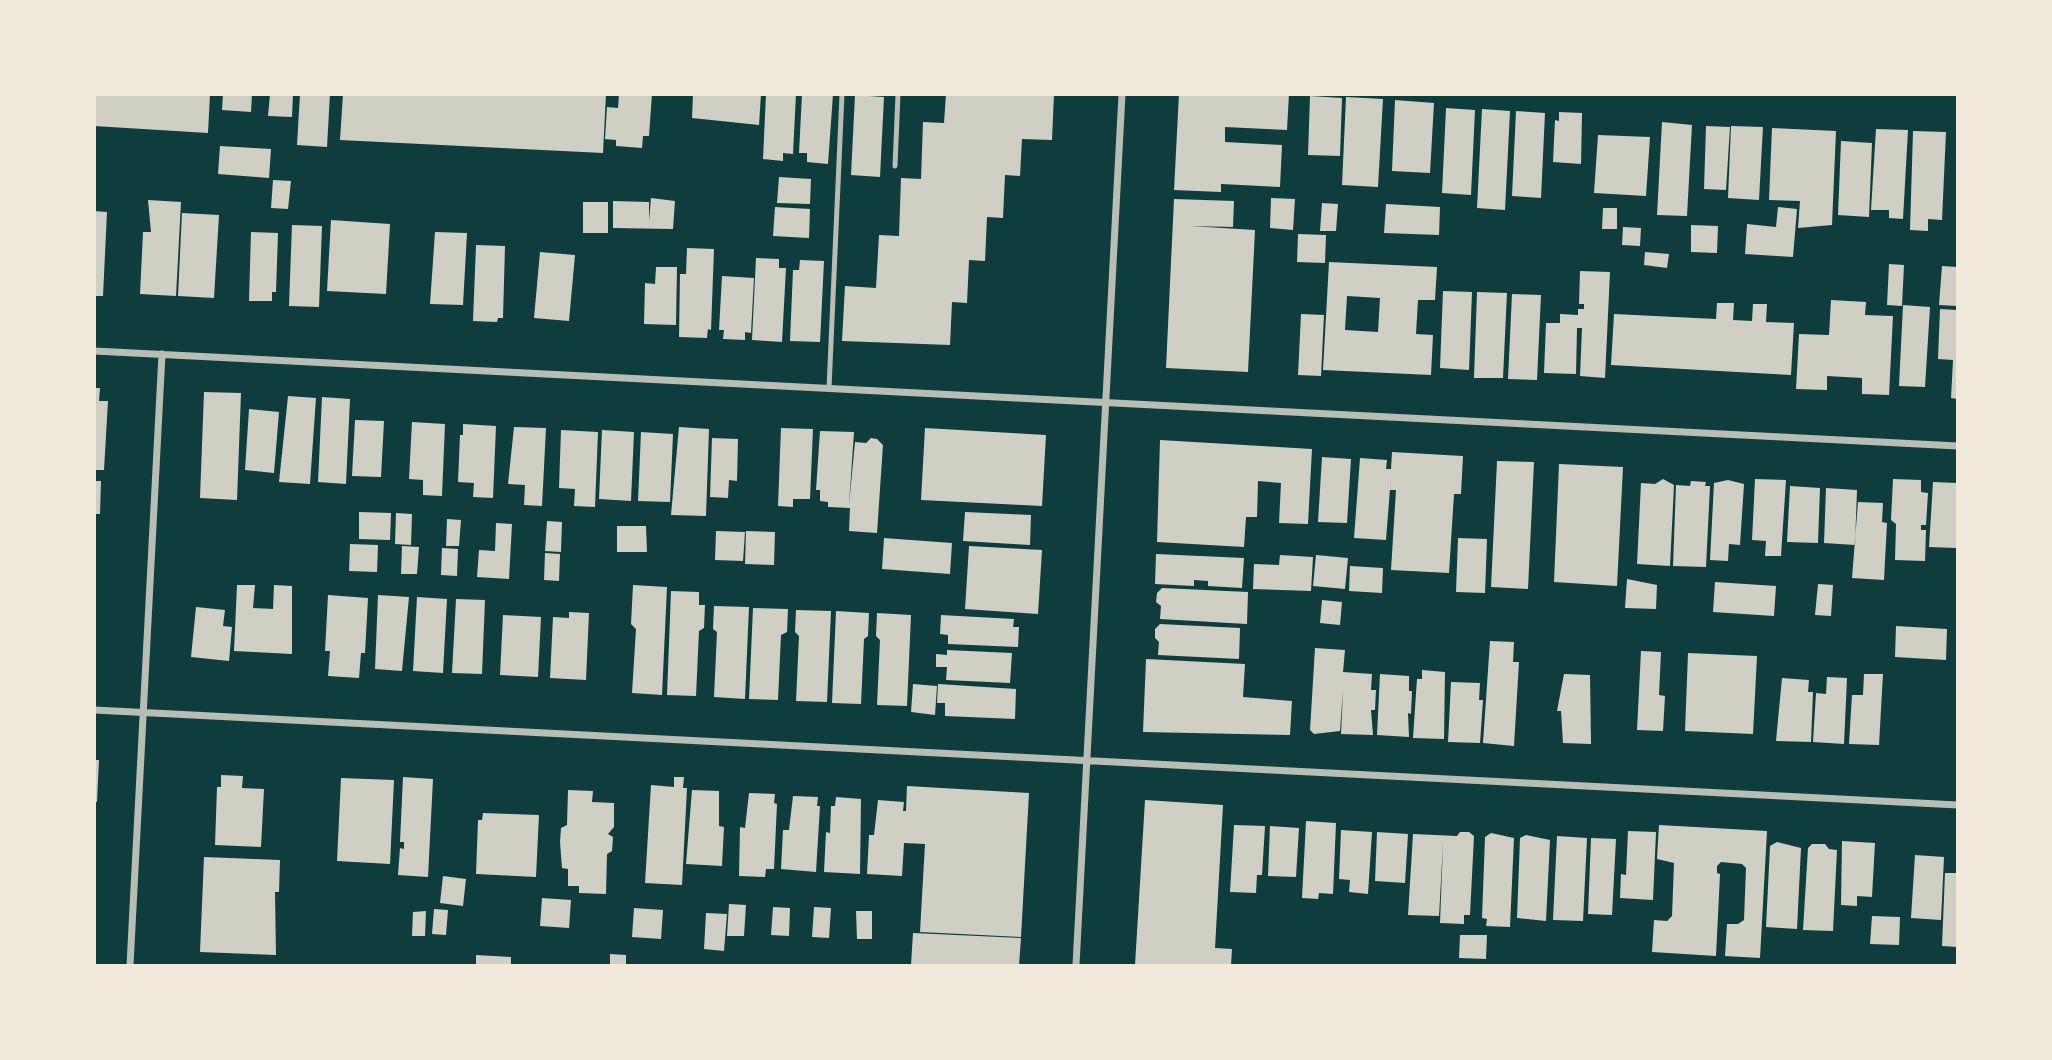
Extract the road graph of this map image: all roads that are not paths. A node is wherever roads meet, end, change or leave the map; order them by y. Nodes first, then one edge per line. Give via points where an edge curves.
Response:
1 (842, 94) edge
2 (898, 94) edge
3 (1122, 94) edge
4 (895, 166) dead end
5 (94, 351) edge
6 (162, 354) junction
7 (829, 388) junction
8 (1106, 402) junction
9 (1958, 446) edge
10 (94, 710) edge
11 (143, 713) junction
12 (1087, 760) junction
13 (1958, 806) edge
14 (130, 965) edge
15 (1076, 965) edge

1 - 7 lane
2 - 4 lane
3 - 8 street
5 - 6 street
6 - 7 street
6 - 11 street
7 - 8 street
8 - 9 street
8 - 12 street
10 - 11 street
11 - 12 street
11 - 14 street
12 - 13 street
12 - 15 street

